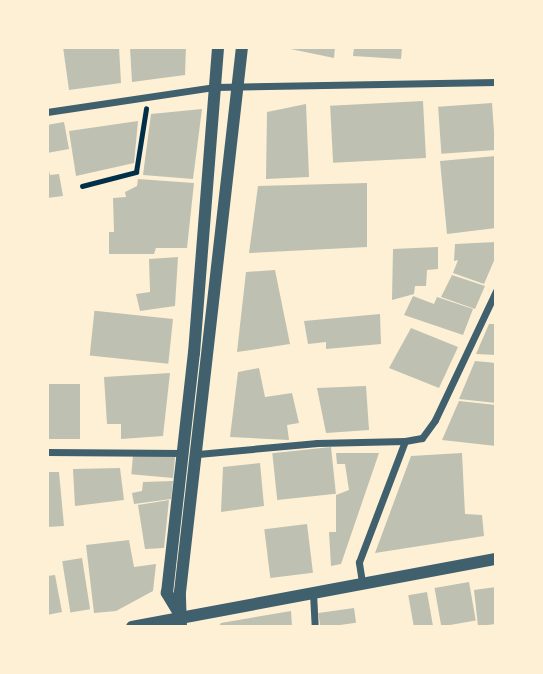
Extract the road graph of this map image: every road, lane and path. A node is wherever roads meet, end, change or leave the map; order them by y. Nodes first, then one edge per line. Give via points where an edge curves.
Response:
1 (218, 47) edge
2 (242, 47) edge
3 (496, 82) edge
4 (238, 86) junction
5 (215, 87) junction
6 (148, 98) junction
7 (47, 112) edge
8 (82, 186) dead end
9 (496, 291) edge
10 (405, 441) junction
11 (47, 452) edge
12 (183, 453) junction
13 (198, 454) junction
14 (496, 559) edge
15 (362, 582) junction
16 (313, 593) junction
17 (181, 623) edge
18 (132, 627) edge
19 (315, 627) edge

1 - 5 street
2 - 4 street
3 - 4 street
4 - 5 street
4 - 13 street
5 - 6 street
5 - 12 street
6 - 7 street
6 - 8 path via 136,172
9 - 10 street via 435,420 422,438
10 - 13 street
10 - 15 street via 359,562
11 - 12 street
12 - 17 street via 167,593
13 - 17 street via 180,592
14 - 15 street
15 - 16 street
16 - 17 street
16 - 19 street
17 - 18 street

